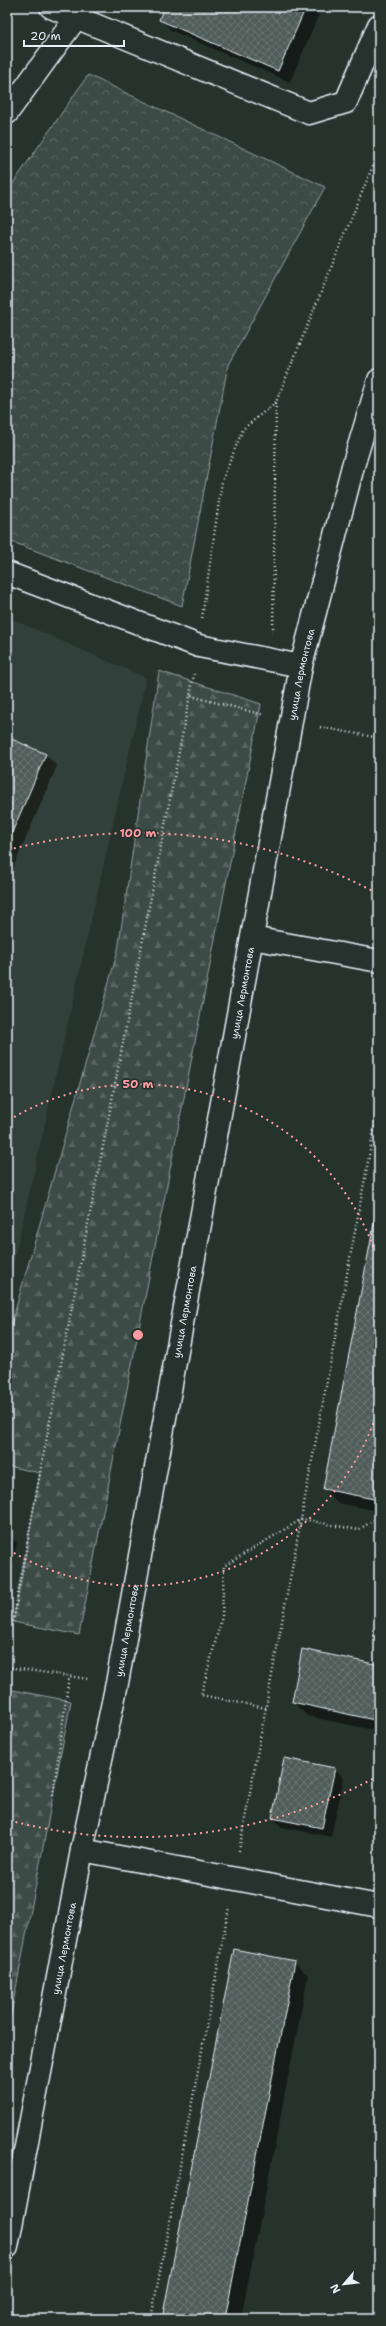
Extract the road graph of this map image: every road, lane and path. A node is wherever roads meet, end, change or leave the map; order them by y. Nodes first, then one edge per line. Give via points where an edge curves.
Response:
1 (51, 7) edge
2 (78, 13) edge
3 (379, 25) edge
4 (7, 113) edge
5 (379, 151) edge
6 (379, 380) edge
7 (276, 402) junction
8 (7, 574) edge
9 (198, 646) junction
10 (272, 661) junction
11 (301, 666) junction
12 (191, 696) junction
13 (266, 715) dead end
14 (351, 733) dead end
15 (379, 738) edge
16 (252, 938) junction
17 (379, 961) edge
18 (379, 1103) edge
19 (379, 1517) edge
20 (302, 1519) junction
21 (7, 1632) edge
22 (7, 1667) edge
23 (69, 1676) junction
24 (88, 1679) dead end
25 (266, 1708) junction
26 (53, 1795) dead end
27 (82, 1850) junction
28 (234, 1879) junction
29 (379, 1906) edge
30 (7, 2247) edge
31 (152, 2319) edge

1 - 2 main road
2 - 3 main road via 309,113 346,102
2 - 4 main road
5 - 7 path
6 - 11 main road, улица Лермонтова via 353,466
7 - 9 path via 243,429 222,481
7 - 10 path
8 - 9 main road
9 - 10 main road
9 - 12 path
10 - 11 main road
11 - 16 main road, улица Лермонтова
12 - 13 path
12 - 21 path via 43,1457 14,1622
14 - 15 path
16 - 17 main road
16 - 27 main road, улица Лермонтова via 117,1683
18 - 20 path
19 - 20 path via 358,1530
20 - 25 path
20 - 25 path via 224,1566 222,1617 201,1695
22 - 23 path
23 - 24 path
23 - 26 path
25 - 28 path
27 - 28 main road
27 - 30 main road, улица Лермонтова
28 - 29 main road
28 - 31 path

